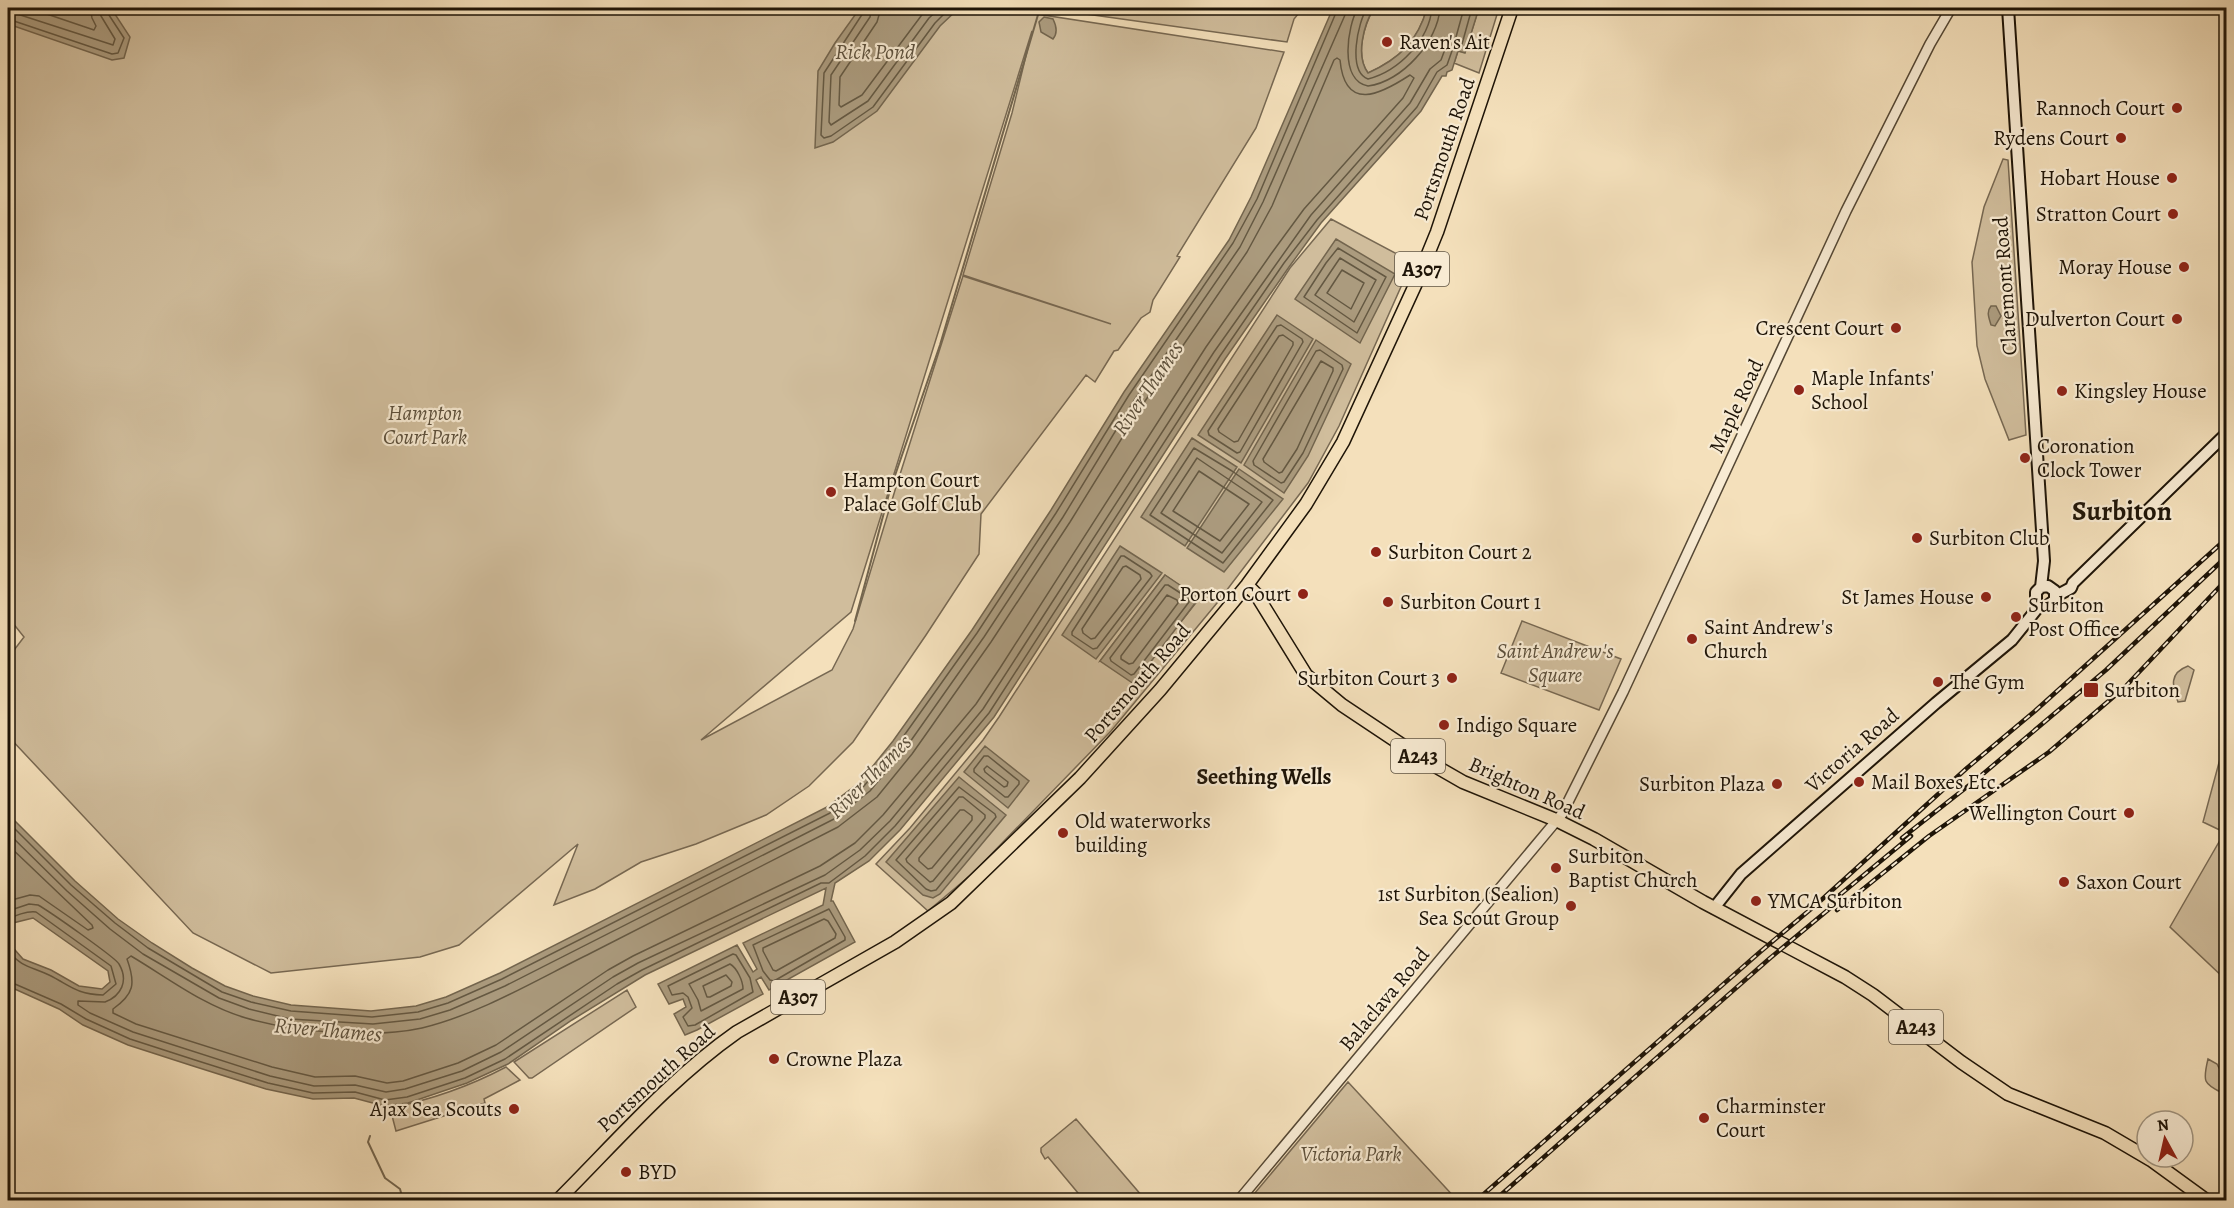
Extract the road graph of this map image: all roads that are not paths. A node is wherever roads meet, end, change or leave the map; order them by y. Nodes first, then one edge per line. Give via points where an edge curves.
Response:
1 (1512, 8) edge
2 (1951, 8) edge
3 (2008, 8) edge
4 (2226, 434) edge
5 (1247, 585) junction
6 (2050, 590) junction
7 (2042, 604) junction
8 (1557, 820) junction
9 (1714, 908) junction
10 (558, 1200) edge
11 (1239, 1200) edge
12 (2206, 1200) edge

1 - 5 main road, Portsmouth Road / A307 via 1437,232 1356,414 1317,488
2 - 8 street, Maple Road via 1846,211 1623,692
3 - 6 main road, Claremont Road via 2044,561
4 - 6 main road, Victoria Road via 2071,588
5 - 8 main road, Brighton Road / A243 via 1306,675 1332,698 1463,782
5 - 10 main road, Portsmouth Road / A307 via 1080,778 976,881 913,931 718,1046 665,1092
6 - 7 main road, Victoria Road via 2053,603
6 - 7 main road, Claremont Road via 2036,592
7 - 9 main road, Victoria Road via 2043,614 1750,866
8 - 9 main road, Brighton Road / A243
8 - 11 street, Balaclava Road
9 - 12 main road, Brighton Road / A243 via 1867,991 2001,1090 2105,1133

